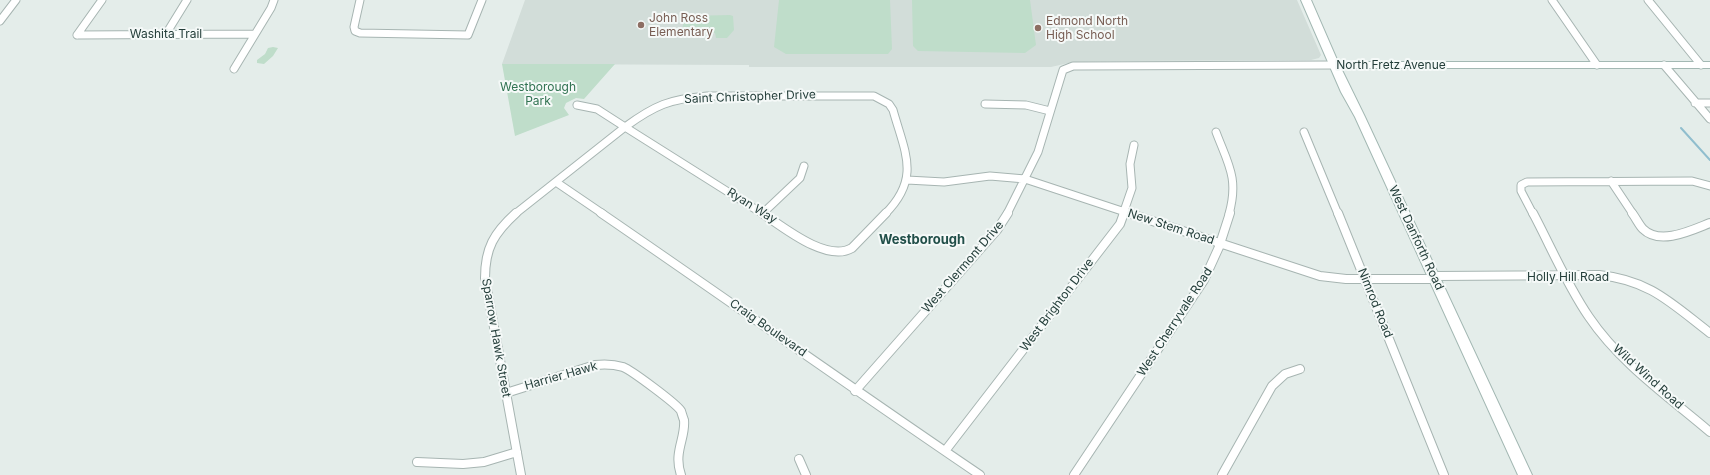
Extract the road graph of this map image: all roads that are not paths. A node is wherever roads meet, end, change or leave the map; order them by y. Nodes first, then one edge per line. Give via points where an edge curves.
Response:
1 (16, 0) edge
2 (102, 0) edge
3 (188, 0) edge
4 (274, 0) edge
5 (360, 0) edge
6 (482, 0) edge
7 (1306, 0) edge
8 (1552, 0) edge
9 (1648, 0) edge
10 (0, 21) edge
11 (166, 34) junction
12 (255, 34) junction
13 (1334, 65) junction
14 (1597, 65) junction
15 (1664, 65) junction
16 (1706, 65) edge
17 (1073, 66) joint
18 (234, 69) dead end
19 (1695, 103) junction
20 (1710, 103) edge
21 (985, 104) dead end
22 (577, 105) dead end
23 (1050, 111) junction
24 (1710, 119) edge
25 (626, 128) junction
26 (1216, 132) dead end
27 (1304, 132) dead end
28 (1134, 145) dead end
29 (804, 166) dead end
30 (1025, 179) junction
31 (907, 180) junction
32 (1611, 181) junction
33 (556, 182) junction
34 (1710, 186) edge
35 (1124, 212) junction
36 (763, 213) junction
37 (1710, 223) edge
38 (1220, 243) junction
39 (1566, 276) junction
40 (1434, 278) junction
41 (1366, 280) junction
42 (1710, 333) edge
43 (1300, 369) dead end
44 (856, 391) junction
45 (506, 392) junction
46 (1710, 432) edge
47 (946, 451) junction
48 (517, 452) junction
49 (799, 460) dead end
50 (417, 462) dead end
51 (521, 475) edge
52 (681, 475) edge
53 (806, 475) edge
54 (980, 475) edge
55 (1074, 475) edge
56 (1222, 475) edge
57 (1444, 475) edge
58 (1525, 475) edge

1 - 10 street
2 - 11 street, Washita Trail via 77,35
3 - 11 street
4 - 12 street
5 - 6 street via 355,31 370,34 468,35
7 - 13 main road, West Danforth Road
8 - 14 street
9 - 16 street
11 - 12 street, Washita Trail
12 - 18 street
13 - 14 main road, North Fretz Avenue
13 - 17 street, North Fretz Avenue
13 - 40 main road, West Danforth Road
14 - 15 main road, North Fretz Avenue
15 - 16 main road, North Fretz Avenue
15 - 19 street
17 - 23 street, West Clermont Drive via 1063,70
19 - 20 street
19 - 24 street
21 - 23 street via 1026,105
22 - 25 street, Ryan Way via 597,109
23 - 30 street, West Clermont Drive via 1038,152
25 - 31 street, Saint Christopher Drive via 651,109 683,98 874,96 883,100 893,110 908,164
25 - 33 street, Saint Christopher Drive
25 - 36 street, Ryan Way
26 - 38 street, West Cherryvale Road via 1232,173 1234,186
27 - 41 street, Nimrod Road
28 - 35 street, West Brighton Drive via 1130,164 1132,188
29 - 36 street via 800,178
30 - 31 street, New Stem Road via 990,176 944,182
30 - 35 street, New Stem Road
30 - 44 street, West Clermont Drive via 997,230
31 - 36 street, Ryan Way via 896,203 847,251 823,250
32 - 34 street via 1692,181
32 - 37 street via 1643,229 1650,235 1661,237
32 - 39 street, Wild Wind Road via 1527,182 1521,185 1524,199
33 - 44 street, Craig Boulevard via 782,337
33 - 45 street, Sparrow Hawk Street via 509,219 488,247 485,278
35 - 38 street, New Stem Road
35 - 47 street, West Brighton Drive via 1120,224
38 - 41 street, New Stem Road via 1320,276
38 - 55 street, West Cherryvale Road via 1204,280
39 - 40 street, Holly Hill Road
39 - 42 street, Holly Hill Road via 1599,274 1637,282
39 - 46 street, Wild Wind Road via 1589,317 1606,339 1627,361
40 - 41 street, New Stem Road
40 - 58 main road, West Danforth Road
41 - 57 street, Nimrod Road
43 - 56 street via 1285,374 1272,386
44 - 47 street, Craig Boulevard
45 - 48 street, Sparrow Hawk Street
45 - 52 street, Harrier Hawk via 595,365 610,364 624,367 673,402 681,411 684,422 678,454
47 - 54 street, Craig Boulevard
48 - 50 street via 484,462
48 - 51 street, Sparrow Hawk Street
49 - 53 street

